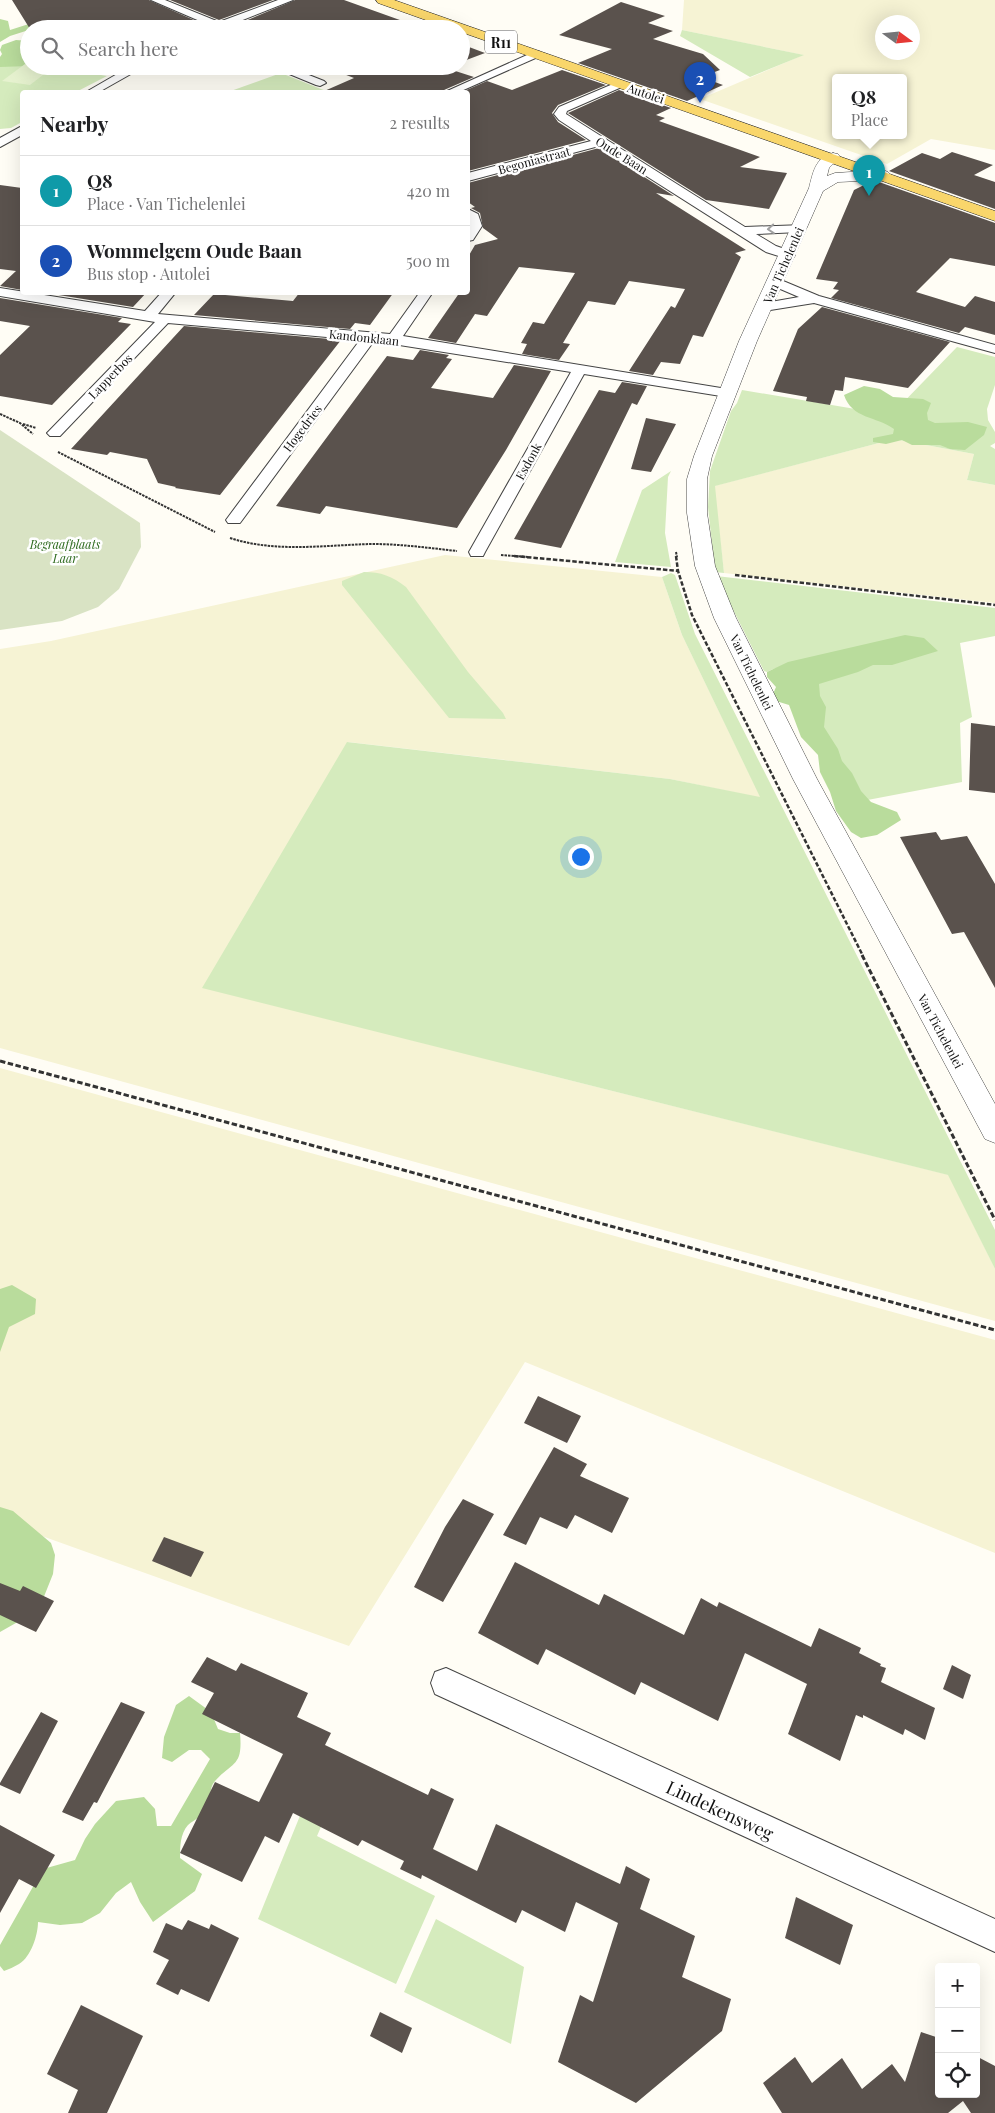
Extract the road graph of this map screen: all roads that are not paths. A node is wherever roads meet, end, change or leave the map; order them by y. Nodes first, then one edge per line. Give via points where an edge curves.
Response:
1 (156, 0) edge
2 (288, 0) edge
3 (382, 0) edge
4 (199, 20) edge
5 (233, 20) edge
6 (439, 20) edge
7 (470, 31) edge
8 (536, 54) junction
9 (124, 75) edge
10 (299, 75) edge
11 (320, 83) dead end
12 (620, 84) junction
13 (96, 90) edge
14 (456, 90) edge
15 (11, 133) edge
16 (601, 142) junction
17 (0, 143) edge
18 (833, 157) junction
19 (883, 175) junction
20 (470, 176) edge
21 (817, 188) junction
22 (470, 214) edge
23 (995, 216) edge
24 (799, 228) junction
25 (743, 231) junction
26 (470, 234) edge
27 (788, 255) junction
28 (776, 282) junction
29 (0, 292) edge
30 (167, 295) edge
31 (425, 295) edge
32 (814, 299) junction
33 (764, 307) junction
34 (148, 316) junction
35 (165, 319) junction
36 (370, 337) junction
37 (394, 339) junction
38 (995, 349) edge
39 (579, 370) junction
40 (727, 393) junction
41 (55, 433) dead end
42 (234, 520) dead end
43 (477, 552) road end
44 (995, 1131) edge
45 (446, 1683) dead end
46 (995, 1936) edge

1 - 4 street
2 - 5 street
3 - 6 main road, Autolei / R11
7 - 8 main road, Autolei / R11
8 - 12 main road, Autolei / R11
8 - 14 street
9 - 13 street
10 - 11 street
12 - 16 street, Oude Baan via 563,109 560,114
12 - 18 main road, Autolei / R11
15 - 17 street
16 - 20 street, Begoniastraat
16 - 25 street, Oude Baan
18 - 19 main road, Autolei / R11
18 - 21 street, Van Tichelenlei via 822,166
19 - 21 street via 835,178
19 - 23 main road, Autolei / R11
21 - 24 street, Van Tichelenlei
22 - 26 street via 476,226
24 -> 25 street
24 - 27 street, Van Tichelenlei
25 - 27 street, Oude Baan via 771,249
27 - 28 street, Van Tichelenlei
28 - 32 street
28 - 33 street, Van Tichelenlei
29 - 34 street, Kandonklaan
30 - 34 street
31 - 37 street
32 - 33 street
32 - 38 street
33 - 40 street, Van Tichelenlei
34 - 35 street, Kandonklaan
35 - 36 street, Kandonklaan
35 - 41 street, Lapperbos
36 - 37 street, Kandonklaan
36 - 42 street, Hogedries
37 - 39 street, Kandonklaan
39 - 40 street, Kandonklaan
39 - 43 street, Esdonk
40 - 44 street, Van Tichelenlei via 702,456 697,479 697,513 708,573 725,618 801,771
45 - 46 street, Lindekensweg

